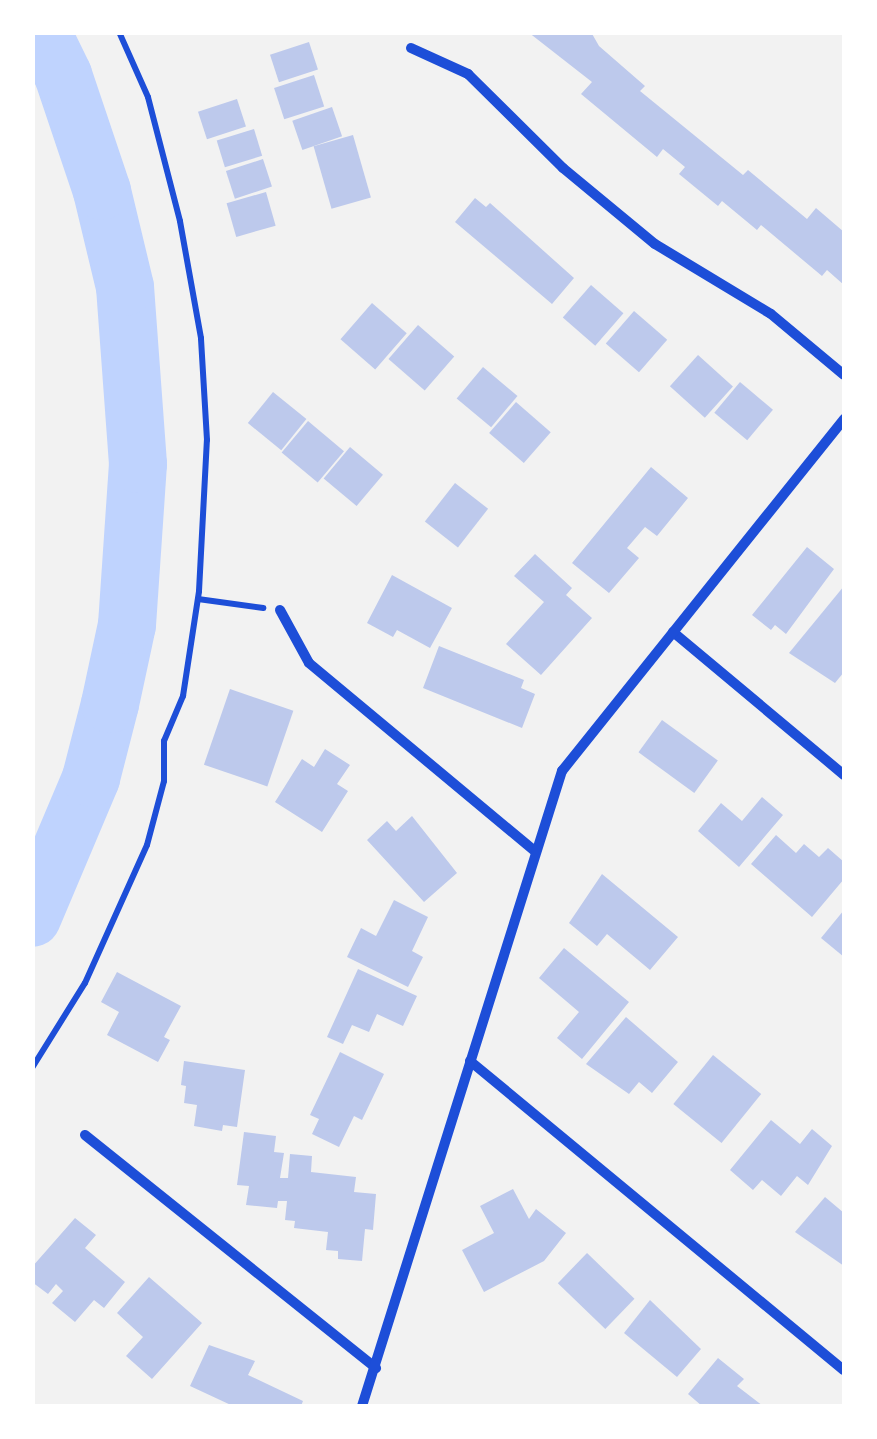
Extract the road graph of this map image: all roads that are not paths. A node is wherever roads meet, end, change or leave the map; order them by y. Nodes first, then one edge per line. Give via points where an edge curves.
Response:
1 (410, 48) dead end
2 (844, 375) edge
3 (844, 419) edge
4 (280, 610) road end
5 (673, 632) junction
6 (844, 774) edge
7 (534, 851) junction
8 (470, 1061) junction
9 (86, 1134) dead end
10 (376, 1368) junction
11 (844, 1370) edge
12 (362, 1406) edge

1 - 2 street via 468,74 563,168 655,244 771,314
3 - 5 street
4 - 7 street via 308,663
5 - 6 street
5 - 7 street via 562,770
7 - 8 street
8 - 10 street
8 - 11 street
9 - 10 street
10 - 12 street

